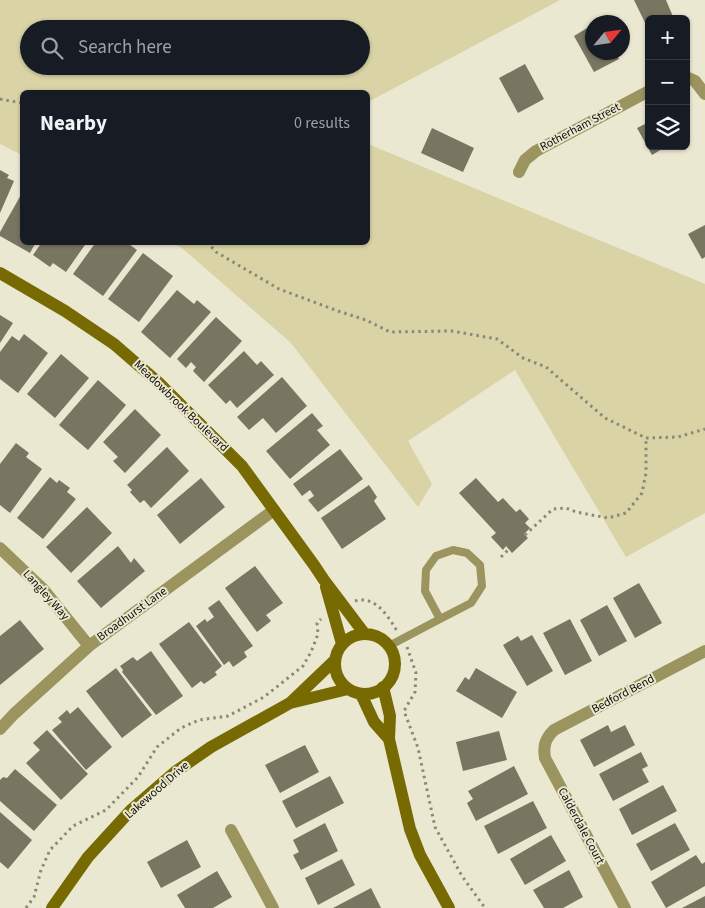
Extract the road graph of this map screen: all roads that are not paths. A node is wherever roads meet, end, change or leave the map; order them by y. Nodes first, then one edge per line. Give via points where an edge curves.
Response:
1 (690, 79) edge
2 (645, 93) edge
3 (705, 94) edge
4 (519, 172) dead end
5 (0, 273) edge
6 (274, 510) junction
7 (0, 548) edge
8 (324, 580) junction
9 (440, 619) junction
10 (364, 634) junction
11 (342, 644) junction
12 (89, 646) junction
13 (389, 646) junction
14 (705, 650) edge
15 (335, 660) junction
16 (383, 688) junction
17 (348, 689) junction
18 (361, 694) junction
19 (290, 704) junction
20 (0, 729) edge
21 (389, 739) junction
22 (545, 742) joint
23 (231, 830) dead end
24 (52, 908) edge
25 (273, 908) edge
26 (449, 908) edge
27 (625, 908) edge

1 - 3 street
2 - 4 street, Rotherham Street via 536,151
5 - 6 street, Meadowbrook Boulevard via 114,344 159,383 242,466
6 - 8 street, Meadowbrook Boulevard
6 - 12 street, Broadhurst Lane
7 - 12 street, Langley Way via 43,589
8 - 10 street, Meadowbrook Boulevard
8 - 11 street, Meadowbrook Boulevard
9 - 9 lane via 471,603 482,586 480,565 467,553 453,550 436,556 426,570 425,591
9 - 13 lane
10 - 11 street
10 - 13 street via 381,638
11 - 15 street
12 - 20 street, Broadhurst Lane
13 - 16 street via 394,668
14 - 22 street, Bedford Bend via 554,730
15 - 17 street via 337,676
15 - 19 street, Lakewood Drive
16 - 18 street
16 - 21 street via 390,716
17 - 18 street
17 - 19 street, Lakewood Drive
18 - 21 street via 374,722
19 - 24 street, Lakewood Drive via 211,747 174,772 131,810 88,857
21 - 26 street via 410,829 420,855
22 - 27 street, Calderdale Court via 545,758
23 - 25 street

